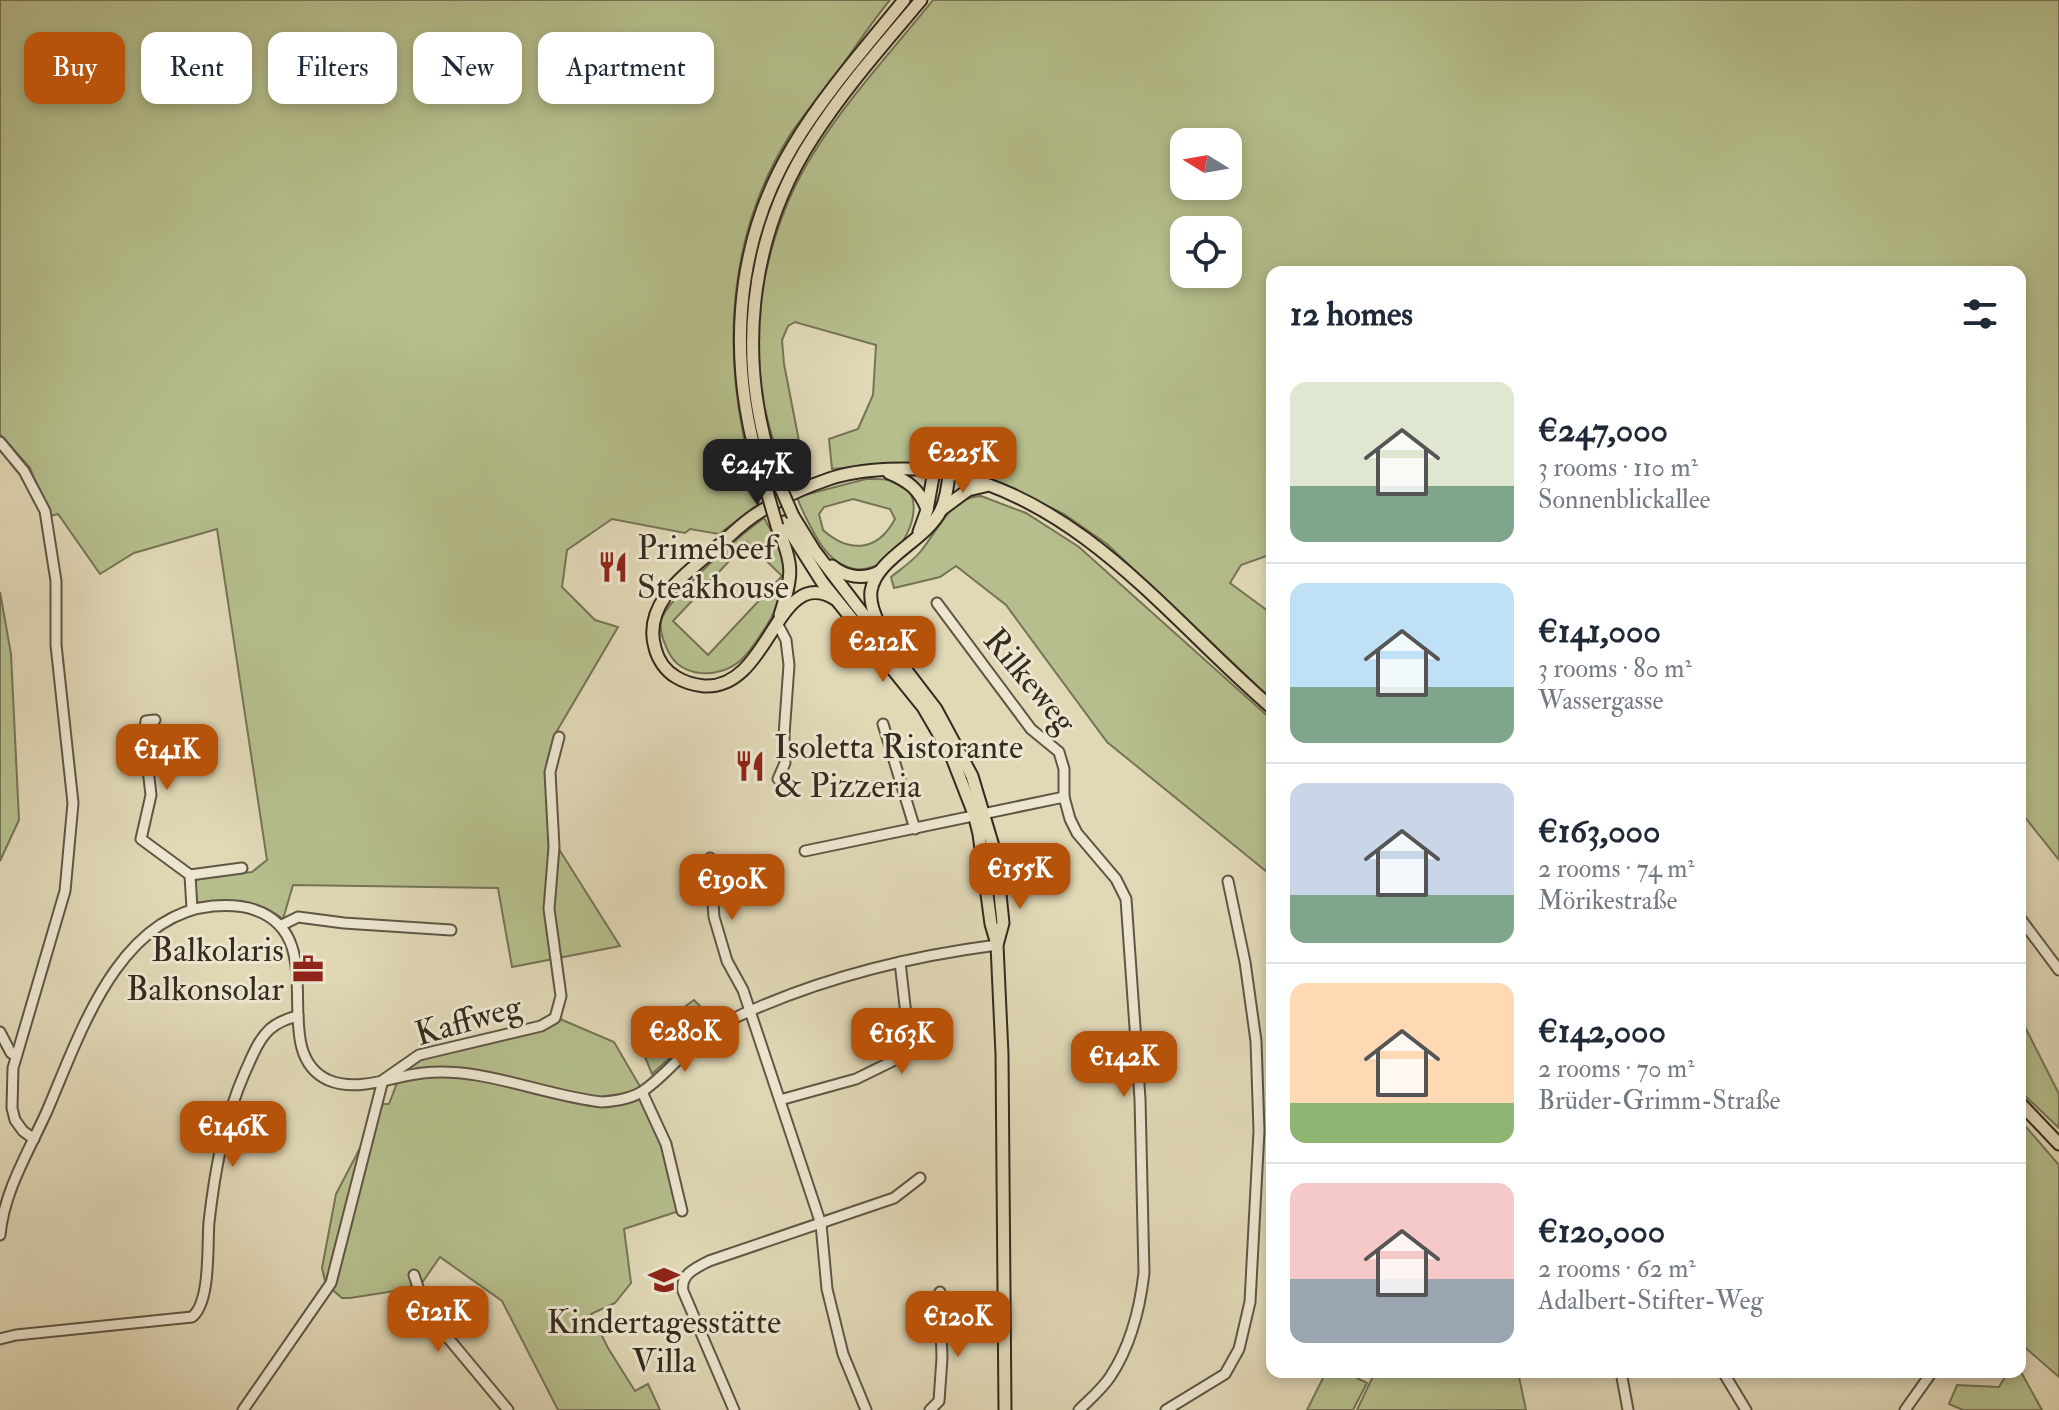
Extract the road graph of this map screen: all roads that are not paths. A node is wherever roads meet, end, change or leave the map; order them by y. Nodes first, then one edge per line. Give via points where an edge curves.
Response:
1 (904, 0) edge
2 (921, 0) edge
3 (0, 442) edge
4 (885, 471) junction
5 (934, 471) junction
6 (949, 473) junction
7 (770, 477) junction
8 (989, 485) junction
9 (927, 510) junction
10 (941, 510) junction
11 (785, 521) junction
12 (917, 536) junction
13 (814, 550) junction
14 (883, 569) junction
15 (835, 599) junction
16 (937, 603) dead end
17 (777, 623) junction
18 (888, 647) junction
19 (1266, 702) edge
20 (155, 720) dead end
21 (883, 724) dead end
22 (559, 737) dead end
23 (778, 779) dead end
24 (1064, 797) junction
25 (979, 813) junction
26 (915, 829) junction
27 (805, 851) dead end
28 (710, 858) dead end
29 (242, 868) dead end
30 (190, 875) junction
31 (1228, 881) dead end
32 (192, 909) junction
33 (282, 925) junction
34 (2026, 926) edge
35 (451, 930) dead end
36 (997, 945) junction
37 (900, 962) junction
38 (2059, 970) edge
39 (750, 1011) junction
40 (298, 1016) junction
41 (0, 1032) edge
42 (16, 1056) junction
43 (383, 1080) junction
44 (642, 1092) junction
45 (780, 1100) junction
46 (2026, 1109) edge
47 (34, 1139) junction
48 (2059, 1144) edge
49 (920, 1178) dead end
50 (682, 1211) dead end
51 (821, 1224) junction
52 (0, 1235) edge
53 (414, 1275) dead end
54 (940, 1292) dead end
55 (0, 1339) edge
56 (1622, 1378) edge
57 (1727, 1378) edge
58 (1928, 1378) edge
59 (243, 1410) edge
60 (508, 1410) edge
61 (734, 1410) edge
62 (866, 1410) edge
63 (930, 1410) edge
64 (1005, 1410) edge
65 (1079, 1410) edge
66 (1166, 1410) edge
67 (1628, 1410) edge
68 (1746, 1410) edge
69 (1905, 1410) edge

1 - 7 main road via 793,147 755,234 744,283 740,359 748,421
2 - 7 main road via 812,139 767,237 754,303 752,353
3 - 42 street via 24,471 45,511 56,581 56,645 73,803 65,891
4 - 5 main road
4 - 9 main road via 909,482
4 - 17 main road via 831,478 756,514 666,594 654,617 653,641 662,663 678,678 713,686 747,668
5 - 6 main road
5 - 9 main road
6 - 8 main road
6 - 10 main road
7 - 11 main road, bridge
8 - 10 main road via 962,493
8 - 19 main road via 1037,506 1094,543
9 - 12 main road
10 - 12 main road
11 - 13 main road
11 - 15 main road
11 - 17 main road via 791,576
12 - 14 main road
13 - 14 main road via 844,574 868,577
13 - 18 main road
14 - 18 main road via 871,597
15 - 17 main road via 817,592 801,595
15 - 25 main road via 923,707
16 - 24 street, Rilkeweg via 1031,729 1059,752
17 - 23 street via 789,647 785,763
18 - 25 main road via 930,699 955,741 972,776
20 - 30 street via 146,721 151,795 141,839
21 - 26 street
22 - 43 street, Kaffweg via 550,772 554,847 549,909 561,996 558,1013 541,1026 419,1055
24 - 25 street
24 - 65 street, Rilkeweg via 1077,833 1126,899 1144,1249 1142,1296 1120,1360
25 - 26 street
25 - 36 main road via 996,856 1003,923
26 - 27 street
28 - 39 street via 714,917
29 - 30 street
30 - 32 street
31 - 66 street via 1256,1041 1259,1131 1250,1302 1239,1349 1225,1374
32 - 33 street via 238,906
32 - 47 street via 150,932 110,976
33 - 35 street via 298,917
33 - 40 street via 297,971
34 - 38 street
36 - 37 street
36 - 64 main road
37 - 39 street
37 - 45 street via 909,1041 903,1056 856,1079
39 - 44 street via 696,1041
39 - 45 street
40 - 43 street via 304,1054 322,1076 348,1085
40 - 55 street via 274,1026 261,1040 231,1105 218,1152 205,1288 196,1313
41 - 42 street
42 - 47 street via 12,1108 15,1120
43 - 44 street via 459,1074 602,1102
43 - 59 street, Kaffweg via 331,1283
44 - 50 street via 666,1144
45 - 51 street
46 - 48 main road
47 - 52 street via 7,1198
49 - 51 street via 894,1198
51 - 61 street via 709,1261 685,1276 683,1291
51 - 62 street via 827,1289 843,1354
53 - 60 street via 434,1321
54 - 63 street via 939,1401
56 - 67 street
57 - 68 street
58 - 69 street

